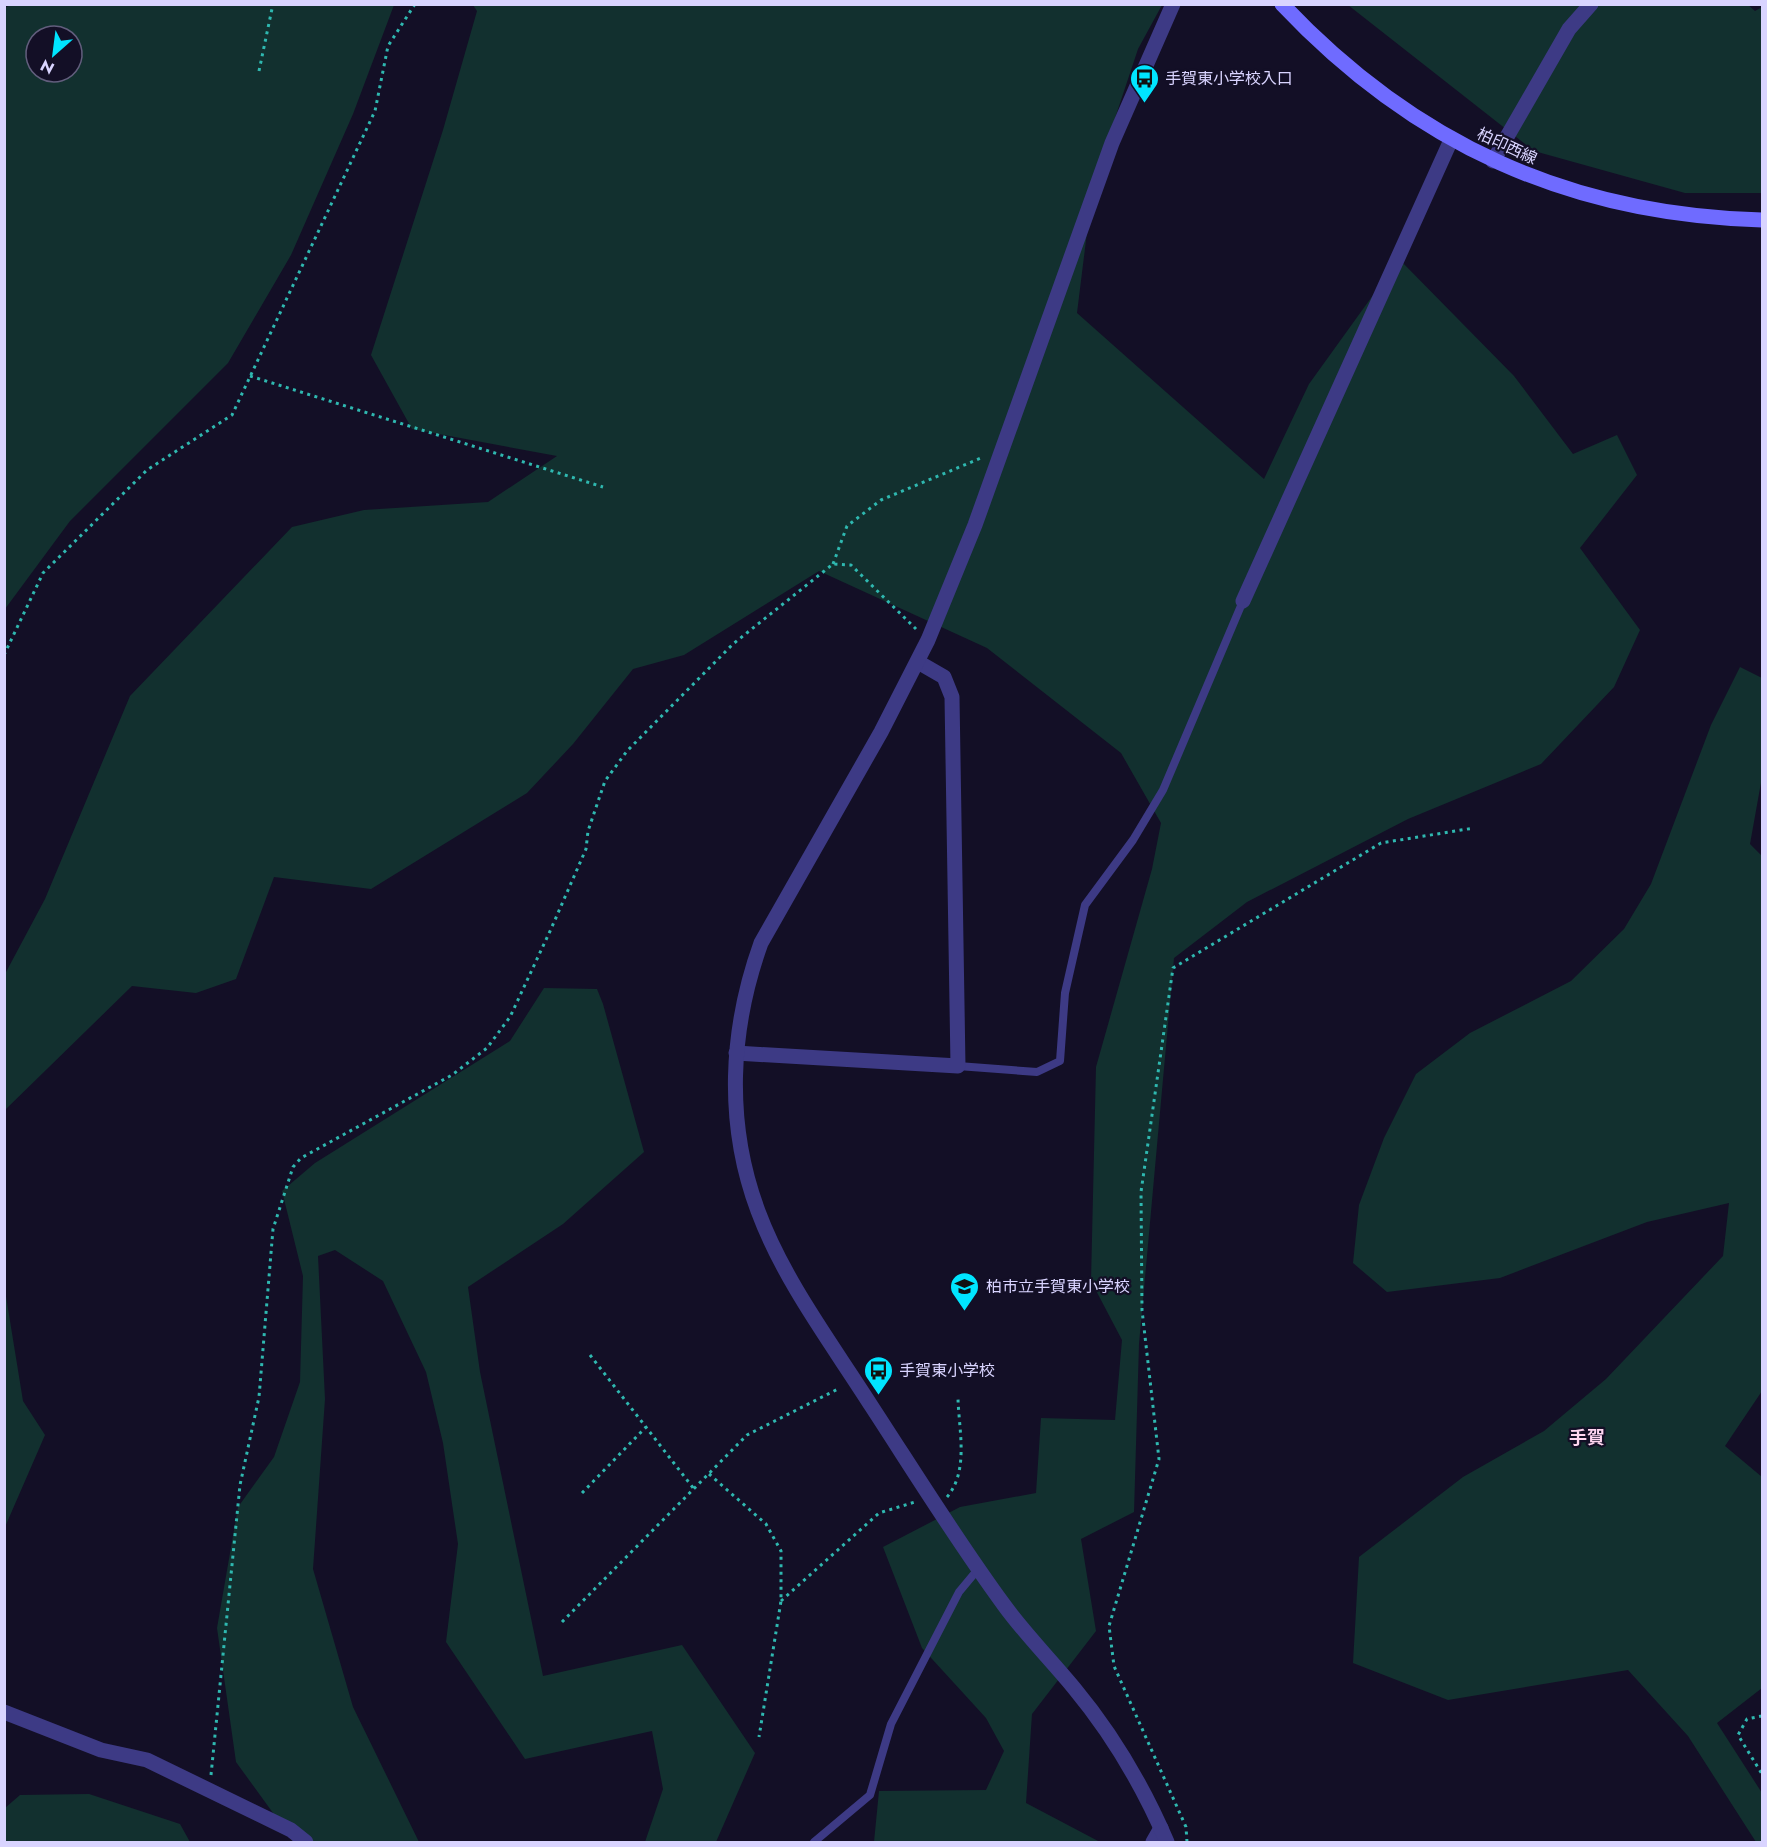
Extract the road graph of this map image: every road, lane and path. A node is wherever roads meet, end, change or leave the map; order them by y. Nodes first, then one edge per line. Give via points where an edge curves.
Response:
1 (273, 4) edge
2 (415, 4) edge
3 (1173, 4) edge
4 (1282, 4) edge
5 (1591, 4) edge
6 (259, 71) dead end
7 (1451, 140) junction
8 (1493, 161) junction
9 (1762, 220) edge
10 (250, 376) junction
11 (1002, 449) junction
12 (603, 487) dead end
13 (833, 564) junction
14 (1243, 601) joint
15 (928, 640) junction
16 (4, 655) edge
17 (918, 662) junction
18 (1474, 828) dead end
19 (735, 1053) junction
20 (958, 1066) junction
21 (590, 1355) dead end
22 (855, 1380) junction
23 (958, 1399) dead end
24 (646, 1427) junction
25 (709, 1474) junction
26 (694, 1489) junction
27 (582, 1493) dead end
28 (934, 1502) junction
29 (979, 1568) junction
30 (781, 1601) junction
31 (562, 1622) dead end
32 (4, 1712) edge
33 (1762, 1716) edge
34 (759, 1737) dead end
35 (1762, 1774) edge
36 (209, 1789) junction
37 (1161, 1828) junction
38 (306, 1842) edge
39 (814, 1842) edge
40 (1153, 1842) edge
41 (1167, 1842) edge
42 (1187, 1842) edge

1 - 6 path
2 - 10 path via 388,46 375,111
3 - 11 street via 1112,143
4 - 7 main road, 柏印西線 via 1343,64 1386,98
5 - 8 street via 1569,29
7 - 8 main road, 柏印西線
7 - 14 street
8 - 9 main road, 柏印西線 via 1534,178 1622,203 1720,219
10 - 12 path
10 - 16 path via 232,415 147,470 44,573
11 - 13 path via 881,500 846,526
11 - 15 street
13 - 15 path via 851,565
13 - 36 path via 733,644 627,751 605,781 586,849 551,929 510,1017 487,1048 453,1075 301,1158 293,1167 273,1230 259,1397 240,1485
14 - 20 lane via 1163,790 1133,840 1085,905 1065,993 1060,1061 1038,1072
15 - 17 street
17 - 19 street via 761,943 748,980
17 - 20 street via 944,677 952,697
18 - 42 path via 1381,843 1173,968 1141,1192 1142,1310 1160,1459 1109,1626 1114,1666 1186,1827
19 - 20 street
19 - 22 street via 738,1128 758,1210 797,1290
21 - 24 path
22 - 25 path via 747,1435
22 - 28 street
23 - 28 path via 961,1470 956,1486
24 - 26 path
24 - 27 path
25 - 26 path
25 - 30 path via 766,1524 781,1551
26 - 31 path
28 - 29 street
28 - 30 path via 879,1513
29 - 37 street via 1005,1607 1111,1737 1139,1781
29 - 39 lane via 959,1592 891,1724 870,1795
30 - 34 path
32 - 36 street via 102,1750 147,1760
33 - 35 path via 1747,1719 1738,1735
36 - 38 street via 291,1830
37 - 40 street
37 - 41 street

